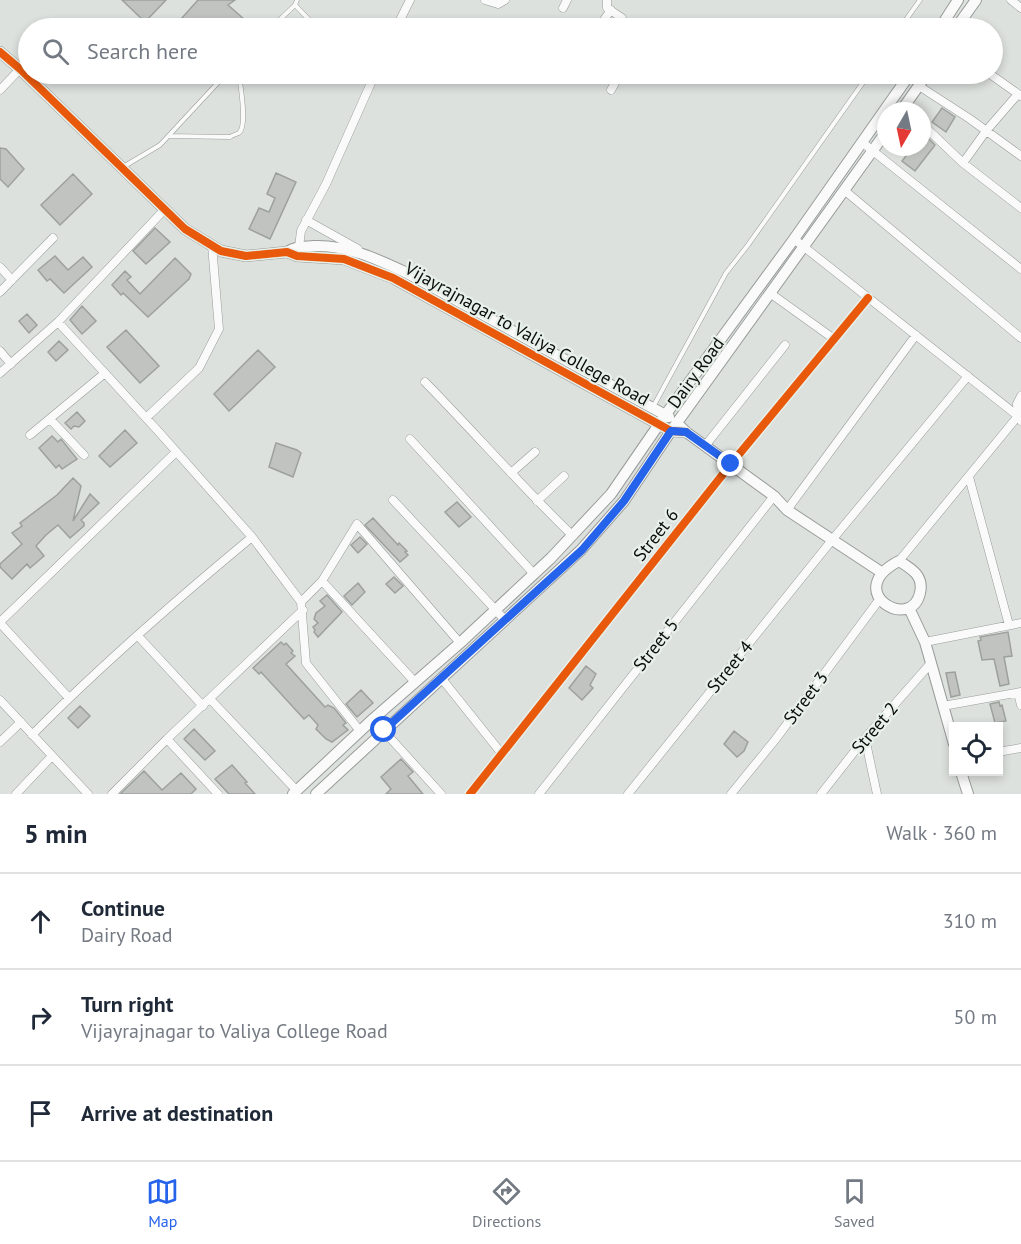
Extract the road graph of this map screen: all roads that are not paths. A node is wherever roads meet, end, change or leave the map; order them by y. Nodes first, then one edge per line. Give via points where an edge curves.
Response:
1 (297, 0) edge
2 (410, 0) edge
3 (485, 0) edge
4 (505, 0) edge
5 (607, 0) edge
6 (920, 0) edge
7 (958, 0) edge
8 (1011, 0) edge
9 (973, 1) edge
10 (295, 5) junction
11 (1021, 8) edge
12 (611, 10) junction
13 (281, 18) edge
14 (307, 18) edge
15 (401, 18) edge
16 (605, 18) edge
17 (622, 18) edge
18 (907, 18) edge
19 (946, 18) edge
20 (962, 18) edge
21 (0, 52) edge
22 (18, 67) edge
23 (18, 71) edge
24 (1003, 83) edge
25 (36, 84) edge
26 (217, 84) edge
27 (240, 84) edge
28 (371, 84) edge
29 (614, 84) edge
30 (861, 84) edge
31 (902, 84) edge
32 (919, 86) joint
33 (0, 90) edge
34 (611, 90) dead end
35 (1020, 95) edge
36 (909, 102) edge
37 (986, 131) junction
38 (931, 133) edge
39 (168, 136) junction
40 (863, 143) junction
41 (877, 144) edge
42 (873, 150) junction
43 (1021, 156) edge
44 (963, 163) junction
45 (122, 167) junction
46 (844, 190) junction
47 (1021, 208) edge
48 (165, 209) junction
49 (306, 220) junction
50 (53, 238) dead end
51 (794, 239) junction
52 (212, 245) junction
53 (299, 247) junction
54 (803, 247) junction
55 (287, 252) junction
56 (367, 254) junction
57 (0, 267) edge
58 (1021, 269) edge
59 (12, 280) junction
60 (0, 292) edge
61 (770, 293) junction
62 (868, 298) junction
63 (58, 322) junction
64 (916, 335) junction
65 (1021, 338) edge
66 (834, 339) junction
67 (785, 345) dead end
68 (0, 351) edge
69 (11, 364) junction
70 (0, 373) edge
71 (105, 373) junction
72 (968, 376) junction
73 (425, 382) dead end
74 (1021, 396) edge
75 (1019, 404) edge
76 (653, 407) junction
77 (146, 418) junction
78 (50, 419) junction
79 (662, 419) junction
80 (1020, 419) edge
81 (674, 426) junction
82 (30, 435) dead end
83 (411, 439) dead end
84 (705, 446) junction
85 (176, 452) junction
86 (534, 452) dead end
87 (84, 455) dead end
88 (731, 464) junction
89 (511, 472) junction
90 (564, 476) dead end
91 (969, 477) junction
92 (774, 496) junction
93 (393, 500) dead end
94 (537, 501) junction
95 (787, 510) junction
96 (573, 536) junction
97 (252, 537) junction
98 (832, 540) junction
99 (899, 561) junction
100 (881, 572) junction
101 (534, 574) junction
102 (322, 580) junction
103 (879, 600) junction
104 (302, 606) junction
105 (909, 608) junction
106 (494, 609) junction
107 (505, 620) junction
108 (0, 623) edge
109 (1021, 623) edge
110 (1009, 625) junction
111 (138, 636) junction
112 (925, 642) junction
113 (460, 643) junction
114 (931, 663) junction
115 (442, 679) junction
116 (414, 681) junction
117 (1020, 692) edge
118 (69, 698) junction
119 (210, 699) junction
120 (0, 700) edge
121 (943, 705) junction
122 (1021, 705) edge
123 (202, 706) junction
124 (373, 719) junction
125 (21, 722) junction
126 (949, 726) edge
127 (384, 730) junction
128 (360, 731) junction
129 (32, 735) junction
130 (865, 738) junction
131 (167, 739) junction
132 (0, 742) edge
133 (1021, 748) edge
134 (1003, 751) edge
135 (501, 754) junction
136 (52, 756) junction
137 (963, 776) edge
138 (295, 792) edge
139 (16, 794) edge
140 (88, 794) edge
141 (112, 794) edge
142 (218, 794) edge
143 (316, 794) edge
144 (441, 794) edge
145 (470, 794) edge
146 (539, 794) edge
147 (628, 794) edge
148 (731, 794) edge
149 (821, 794) edge
150 (878, 794) edge
151 (968, 794) edge

1 - 10 lane
2 - 15 street
3 - 4 street via 498,4
5 - 12 street via 606,6
6 - 18 lane
7 - 19 main road
8 - 11 street
9 - 20 main road
10 - 13 lane
10 - 14 lane
12 - 16 street
12 - 17 street
21 - 22 main road, Vijayrajnagar to Valiya College Road
23 - 33 street
24 - 35 street
25 - 45 main road, Vijayrajnagar to Valiya College Road
26 - 39 lane
27 - 39 lane via 243,127 239,133 230,137
28 - 49 street
29 - 34 street
30 - 76 lane via 726,273
31 - 40 main road, Dairy Road
32 - 36 main road
32 - 37 street
35 - 37 street
37 - 43 street
37 - 44 street
38 - 44 street
39 - 45 lane via 153,150
40 - 42 street
40 - 51 main road, Dairy Road
41 - 42 main road, Dairy Road
42 - 46 main road, Dairy Road
42 - 58 street
44 - 47 street
45 - 48 main road, Vijayrajnagar to Valiya College Road
46 - 54 main road, Dairy Road
46 - 65 street
48 - 52 main road, Vijayrajnagar to Valiya College Road via 186,229
48 - 63 street
49 - 53 street
49 - 56 street
50 - 59 street
51 - 54 street
51 - 79 main road, Dairy Road
52 - 55 main road, Vijayrajnagar to Valiya College Road via 246,256
52 - 77 street via 219,329 199,368
53 - 55 main road, Vijayrajnagar to Valiya College Road
53 - 56 main road, Vijayrajnagar to Valiya College Road via 325,246
54 - 61 main road, Dairy Road
54 - 62 street
55 - 79 main road, Vijayrajnagar to Valiya College Road via 344,259 393,278
56 - 76 main road, Vijayrajnagar to Valiya College Road
57 - 59 street
59 - 60 street
61 - 66 street
61 - 81 main road, Dairy Road
62 - 64 street
62 - 66 street, Street 6
63 - 69 street
63 - 71 street
64 - 72 street
64 - 95 street
66 - 88 street, Street 6
67 - 84 street
68 - 69 street
69 - 70 street
71 - 77 street
71 - 78 street
72 - 80 street
72 - 98 street, Street 4
73 - 89 street
74 - 75 street
75 - 80 street
76 - 79 main road, Vijayrajnagar to Valiya College Road
77 - 85 street
78 - 82 street
78 - 87 street
79 - 81 main road, Vijayrajnagar to Valiya College Road
79 - 96 main road, Dairy Road via 611,494
80 - 91 street
81 - 84 main road, Vijayrajnagar to Valiya College Road
81 - 107 main road, Dairy Road via 605,525
83 - 101 street
84 - 88 main road, Vijayrajnagar to Valiya College Road
85 - 97 street
85 - 108 street
86 - 89 street
88 - 92 main road, Vijayrajnagar to Valiya College Road
88 - 135 street, Street 6
89 - 94 street
90 - 94 street
91 - 99 street
91 - 110 street
92 - 95 main road, Vijayrajnagar to Valiya College Road
92 - 146 street, Street 5
93 - 106 street
94 - 96 street
95 - 98 main road, Vijayrajnagar to Valiya College Road
96 - 101 main road, Dairy Road
97 - 104 street
97 - 111 street
98 - 100 main road, Vijayrajnagar to Valiya College Road
98 - 147 street, Street 4
99 - 100 main road
99 - 105 main road via 917,572 922,585 919,598
100 - 103 main road via 875,586
101 - 106 main road, Dairy Road
102 - 104 street
102 - 113 street via 357,524
102 - 116 street
103 - 105 main road via 898,610
103 - 148 street, Street 3
104 - 119 street
104 - 128 street via 306,663
105 - 112 main road
106 - 107 street
106 - 113 main road, Dairy Road
107 - 115 main road, Dairy Road
108 - 118 street
109 - 110 street
110 - 112 street
111 - 118 street
111 - 123 street
112 - 114 main road
113 - 116 main road, Dairy Road
114 - 121 main road
114 - 130 street, Street 2
115 - 127 main road, Dairy Road
115 - 135 street
116 - 124 main road, Dairy Road
117 - 121 street
117 - 122 street
118 - 129 street
119 - 123 street
119 - 138 street
120 - 125 street
121 - 126 main road
123 - 131 street
124 - 127 street
124 - 128 main road, Dairy Road
125 - 129 street
125 - 132 street
127 - 143 main road, Dairy Road
127 - 144 street
128 - 138 main road, Dairy Road
129 - 136 street
130 - 149 street, Street 2
130 - 150 street
131 - 141 street
131 - 142 street
133 - 134 street
135 - 145 street, Street 6
136 - 139 street
136 - 140 street
137 - 151 main road

